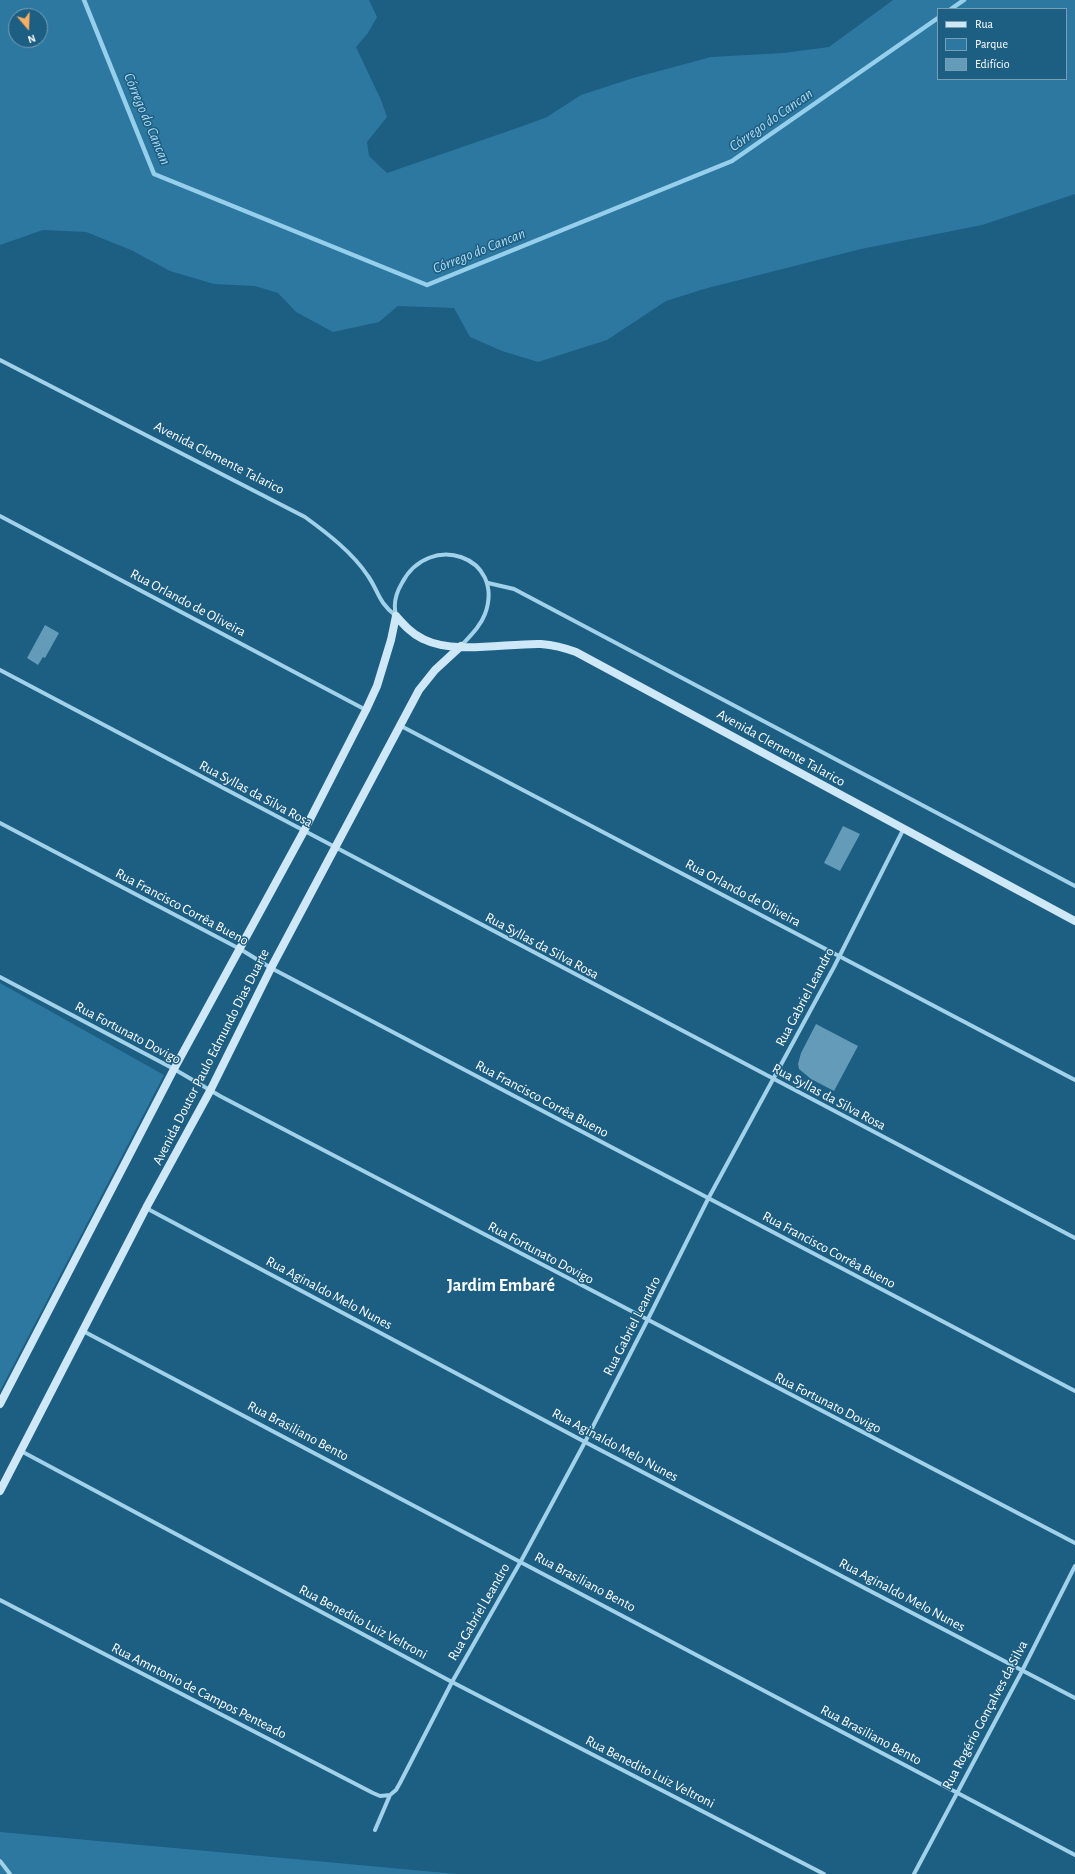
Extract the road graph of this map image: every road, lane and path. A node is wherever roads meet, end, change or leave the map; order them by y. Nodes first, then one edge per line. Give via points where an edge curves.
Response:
1 (0, 360) edge
2 (0, 516) edge
3 (488, 583) junction
4 (396, 616) junction
5 (461, 646) junction
6 (0, 670) edge
7 (366, 710) junction
8 (401, 726) junction
9 (0, 824) edge
10 (903, 830) junction
11 (304, 831) junction
12 (335, 848) junction
13 (1075, 886) edge
14 (1075, 921) edge
15 (240, 949) junction
16 (840, 956) junction
17 (271, 968) junction
18 (0, 977) edge
19 (174, 1069) junction
20 (773, 1080) junction
21 (1075, 1080) edge
22 (210, 1091) junction
23 (708, 1199) junction
24 (146, 1208) junction
25 (1075, 1238) edge
26 (647, 1321) junction
27 (83, 1331) junction
28 (1075, 1391) edge
29 (0, 1404) edge
30 (585, 1442) junction
31 (21, 1451) junction
32 (0, 1491) edge
33 (1075, 1543) edge
34 (521, 1561) junction
35 (1075, 1566) edge
36 (0, 1600) edge
37 (1022, 1671) junction
38 (452, 1682) junction
39 (1075, 1698) edge
40 (956, 1793) junction
41 (390, 1795) junction
42 (375, 1830) dead end
43 (1075, 1855) edge
44 (0, 1861) edge
45 (10, 1874) edge
46 (824, 1874) edge
47 (914, 1874) edge

1 - 4 street, Avenida Clemente Talarico via 305,517 332,537 368,576 386,608
2 - 7 street, Rua Orlando de Oliveira
3 - 4 street via 483,573 468,560 450,554 431,556 415,566 403,581 395,599
3 - 5 street via 489,592 480,625
3 - 13 street, Avenida Clemente Talarico via 514,589
4 - 5 street, Avenida Clemente Talarico via 408,629 423,639 441,645
4 - 7 street, Avenida Doutor Paulo Edmundo Dias Duarte via 377,686
5 - 8 street, Avenida Doutor Paulo Edmundo Dias Duarte via 419,690
5 - 10 street, Avenida Clemente Talarico via 542,644 576,652
6 - 11 street, Rua Syllas da Silva Rosa
7 - 11 street, Avenida Doutor Paulo Edmundo Dias Duarte
8 - 12 street, Avenida Doutor Paulo Edmundo Dias Duarte
8 - 16 street, Rua Orlando de Oliveira
9 - 15 street, Rua Francisco Corrêa Bueno
10 - 14 street, Avenida Clemente Talarico
10 - 16 street, Rua Gabriel Leandro
11 - 12 street, Rua Syllas da Silva Rosa
11 - 15 street, Avenida Doutor Paulo Edmundo Dias Duarte
12 - 17 street, Avenida Doutor Paulo Edmundo Dias Duarte
12 - 20 street, Rua Syllas da Silva Rosa
15 - 17 street, Rua Francisco Corrêa Bueno
15 - 19 street, Avenida Doutor Paulo Edmundo Dias Duarte
16 - 20 street, Rua Gabriel Leandro
16 - 21 street, Rua Orlando de Oliveira
17 - 22 street, Avenida Doutor Paulo Edmundo Dias Duarte
17 - 23 street, Rua Francisco Corrêa Bueno
18 - 19 street, Rua Fortunato Dovigo
19 - 22 street, Rua Fortunato Dovigo
19 - 29 street, Avenida Doutor Paulo Edmundo Dias Duarte
20 - 23 street, Rua Gabriel Leandro
20 - 25 street, Rua Syllas da Silva Rosa
22 - 24 street, Avenida Doutor Paulo Edmundo Dias Duarte
22 - 26 street, Rua Fortunato Dovigo
23 - 26 street, Rua Gabriel Leandro
23 - 28 street, Rua Francisco Corrêa Bueno
24 - 27 street, Avenida Doutor Paulo Edmundo Dias Duarte
24 - 30 street, Rua Aginaldo Melo Nunes
26 - 30 street, Rua Gabriel Leandro
26 - 33 street, Rua Fortunato Dovigo
27 - 31 street, Avenida Doutor Paulo Edmundo Dias Duarte
27 - 34 street, Rua Brasiliano Bento
30 - 34 street, Rua Gabriel Leandro
30 - 37 street, Rua Aginaldo Melo Nunes
31 - 32 street, Avenida Doutor Paulo Edmundo Dias Duarte
31 - 38 street, Rua Benedito Luiz Veltroni
34 - 38 street, Rua Gabriel Leandro
34 - 40 street, Rua Brasiliano Bento
35 - 37 street, Rua Rogério Gonçalves da Silva
36 - 41 street, Rua Amntonio de Campos Penteado via 373,1793 380,1796
37 - 39 street, Rua Aginaldo Melo Nunes
37 - 40 street, Rua Rogério Gonçalves da Silva
38 - 41 street, Rua Gabriel Leandro via 400,1783
38 - 46 street, Rua Benedito Luiz Veltroni
40 - 43 street, Rua Brasiliano Bento
40 - 47 street, Rua Rogério Gonçalves da Silva
41 - 42 street, Rua Gabriel Leandro
44 - 45 street

